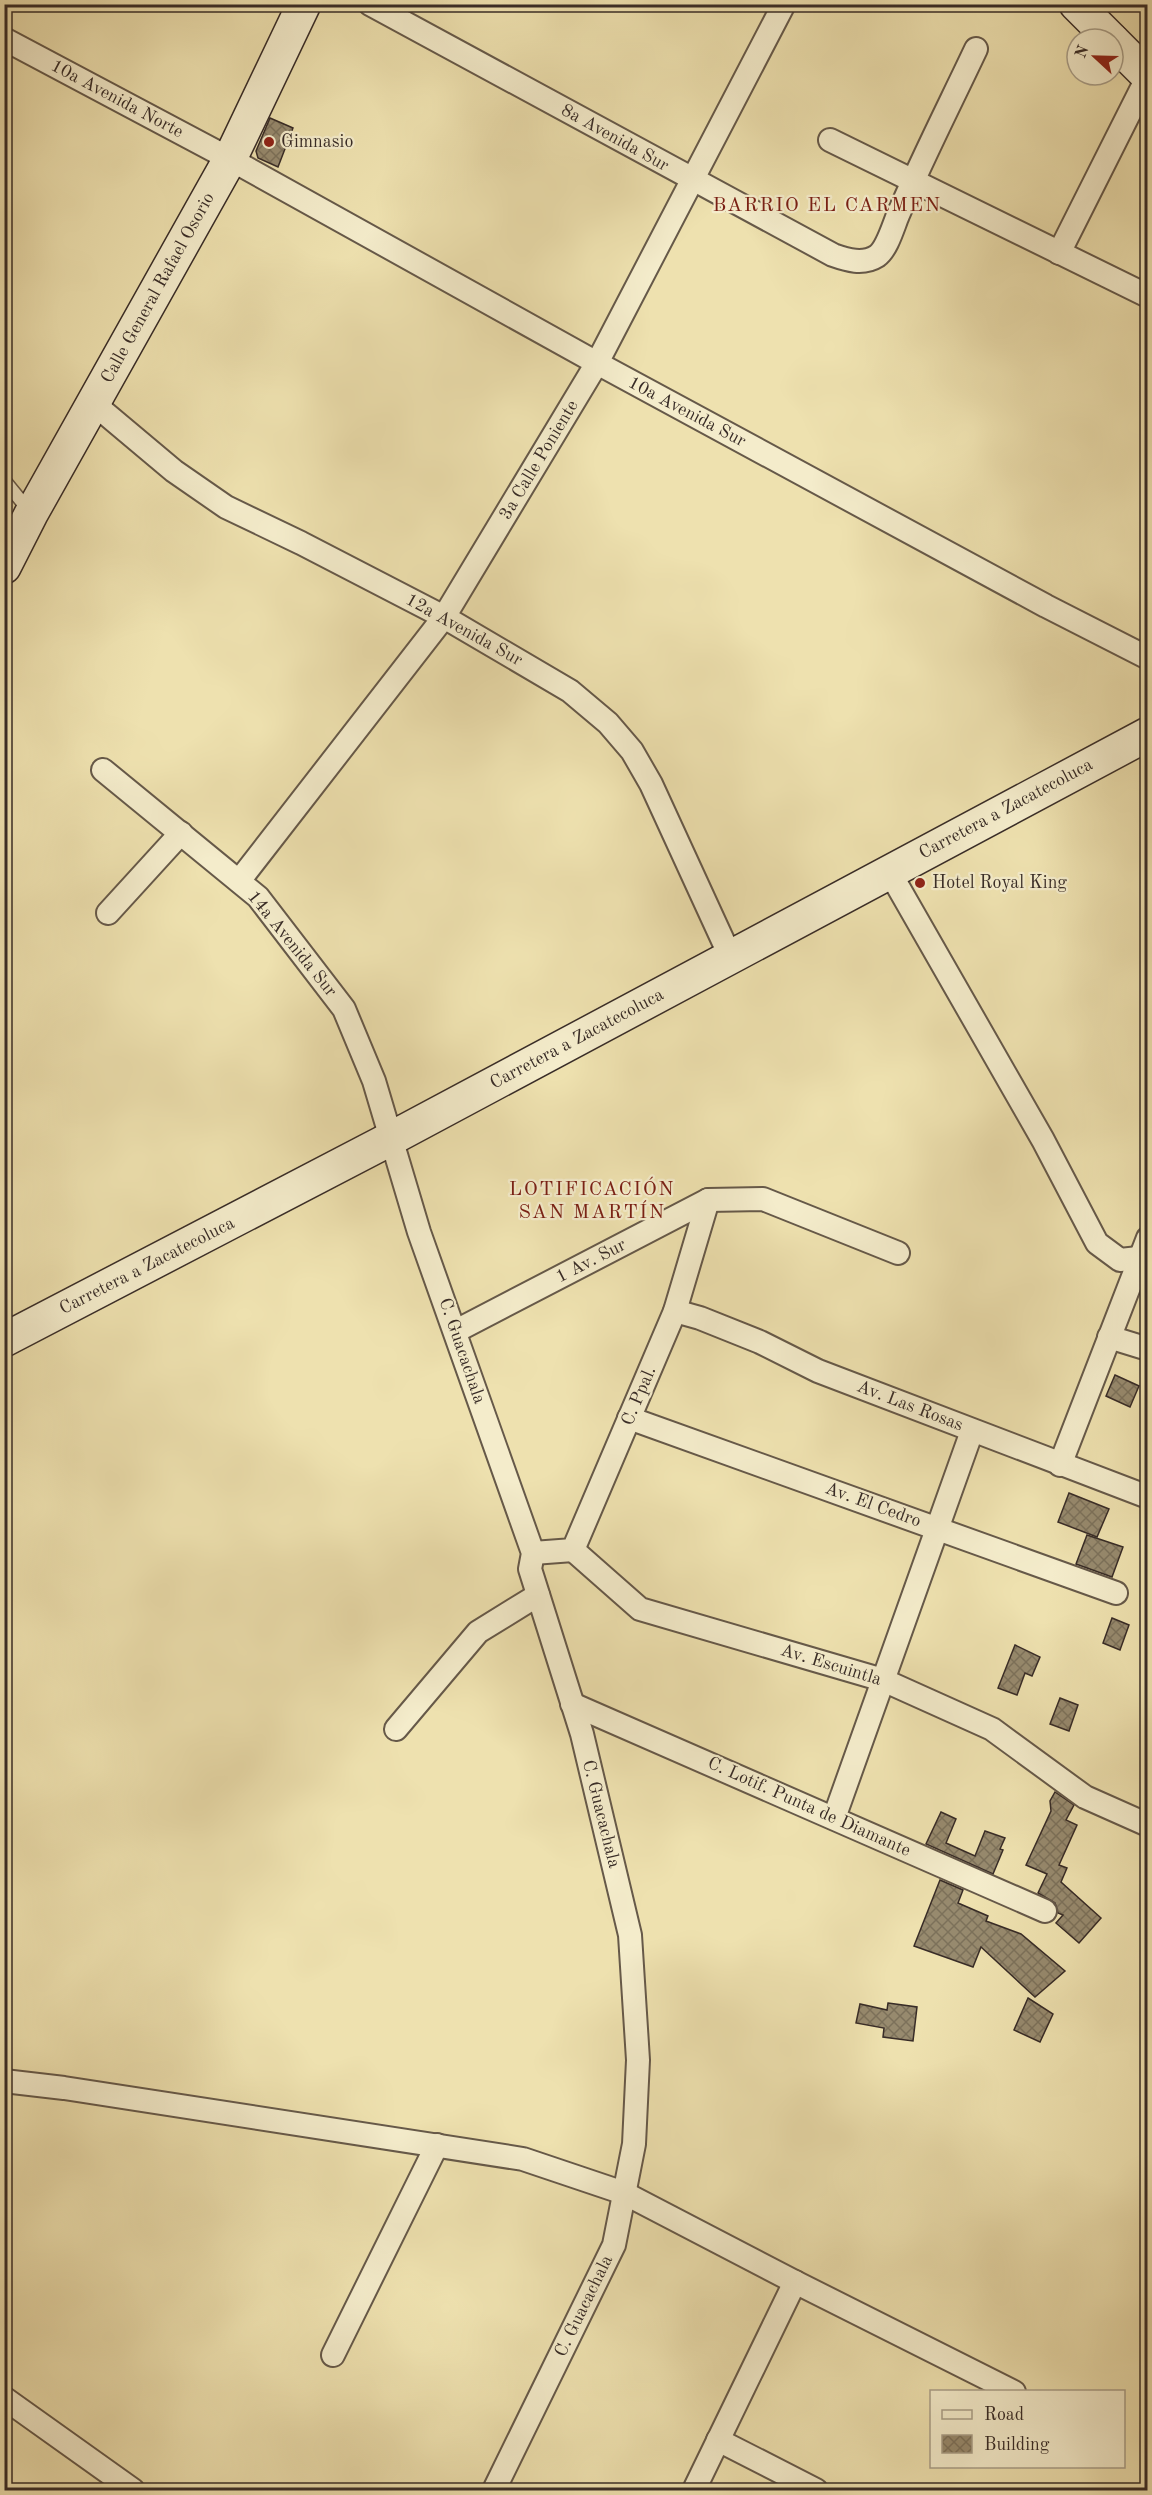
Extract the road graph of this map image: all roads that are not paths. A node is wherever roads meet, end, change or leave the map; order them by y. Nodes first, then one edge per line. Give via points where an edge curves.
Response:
1 (304, 4) edge
2 (370, 4) edge
3 (1076, 4) edge
4 (776, 7) edge
5 (1099, 27) edge
6 (4, 39) edge
7 (976, 49) dead end
8 (1125, 53) edge
9 (1148, 76) edge
10 (831, 140) dead end
11 (230, 159) junction
12 (912, 180) junction
13 (693, 181) junction
14 (1059, 253) junction
15 (1148, 296) edge
16 (597, 363) junction
17 (93, 403) junction
18 (4, 480) edge
19 (32, 513) junction
20 (4, 567) edge
21 (444, 617) junction
22 (1148, 658) edge
23 (1148, 734) edge
24 (103, 770) dead end
25 (181, 833) junction
26 (889, 871) junction
27 (239, 881) junction
28 (108, 913) dead end
29 (730, 956) junction
30 (392, 1138) junction
31 (708, 1200) junction
32 (1145, 1251) edge
33 (898, 1253) dead end
34 (675, 1311) junction
35 (456, 1331) junction
36 (1109, 1337) junction
37 (4, 1340) edge
38 (1148, 1349) edge
39 (630, 1418) junction
40 (972, 1431) junction
41 (1060, 1465) junction
42 (1148, 1497) edge
43 (938, 1529) junction
44 (573, 1550) junction
45 (533, 1553) junction
46 (1116, 1593) dead end
47 (538, 1595) junction
48 (883, 1680) junction
49 (572, 1704) junction
50 (396, 1729) dead end
51 (834, 1818) junction
52 (1148, 1826) edge
53 (1045, 1911) dead end
54 (4, 2081) edge
55 (437, 2145) junction
56 (624, 2193) junction
57 (795, 2282) junction
58 (333, 2355) dead end
59 (1012, 2390) edge
60 (4, 2398) edge
61 (718, 2440) junction
62 (133, 2490) edge
63 (494, 2490) edge
64 (694, 2490) edge
65 (816, 2490) edge

1 - 11 main road, Calle General Rafael Osorio
2 - 13 street, 8a Avenida Sur
3 - 5 main road
4 - 13 street, 3a Calle Poniente
6 - 11 street, 10a Avenida Norte
7 - 12 street
8 - 9 main road
9 - 14 street
10 - 12 street
11 - 16 street, 10a Avenida Sur
11 - 17 main road, Calle General Rafael Osorio
12 - 13 street, 8a Avenida Sur via 878,256 863,261 833,255
12 - 14 street
13 - 16 street, 3a Calle Poniente
14 - 15 street
16 - 21 street, 3a Calle Poniente
16 - 22 street, 10a Avenida Sur
17 - 19 main road, Calle General Rafael Osorio
17 - 21 street, 12a Avenida Sur via 174,471 226,507
18 - 19 lane
19 - 20 main road, Calle General Rafael Osorio
21 - 27 street, 3a Calle Poniente
21 - 29 street, 12a Avenida Sur via 570,691 608,723 632,751
23 - 26 main road, Carretera a Zacatecoluca
24 - 25 street, 14a Avenida Sur
25 - 27 street, 14a Avenida Sur
25 - 28 street
26 - 29 main road, Carretera a Zacatecoluca
26 - 32 street via 1097,1243 1120,1260
27 - 30 street, 14a Avenida Sur via 258,897 344,1009 374,1081
29 - 30 main road, Carretera a Zacatecoluca
30 - 35 street, C. Guacachala via 419,1232
30 - 37 main road, Carretera a Zacatecoluca
31 - 33 street, 1 Av. Sur via 763,1199
31 - 34 street, C. Ppal.
31 - 35 street, 1 Av. Sur
32 - 36 street
34 - 39 street, C. Ppal.
34 - 40 street, Av. Las Rosas via 760,1342 818,1371
35 - 45 street, C. Guacachala
36 - 38 street
36 - 41 street
39 - 43 street, Av. El Cedro
39 - 44 street, C. Ppal.
40 - 41 street, Av. Las Rosas
40 - 43 street
41 - 42 street, Av. Las Rosas
43 - 46 street, Av. El Cedro
43 - 48 street
44 - 45 street
44 - 48 street, Av. Escuintla via 640,1609
45 - 47 street, C. Guacachala via 530,1569
47 - 49 street, C. Guacachala
47 - 50 street via 478,1632
48 - 51 street
48 - 52 street, Av. Escuintla via 992,1729 1085,1797
49 - 51 street, C. Lotif. Punta de Diamante
49 - 56 street, C. Guacachala via 630,1935 638,2060 634,2144
51 - 53 street, C. Lotif. Punta de Diamante
54 - 55 street
55 - 56 street via 523,2159
55 - 58 street
56 - 57 street
56 - 63 street, C. Guacachala via 614,2245
57 - 59 street
57 - 61 street
60 - 62 street
61 - 64 street
61 - 65 street

